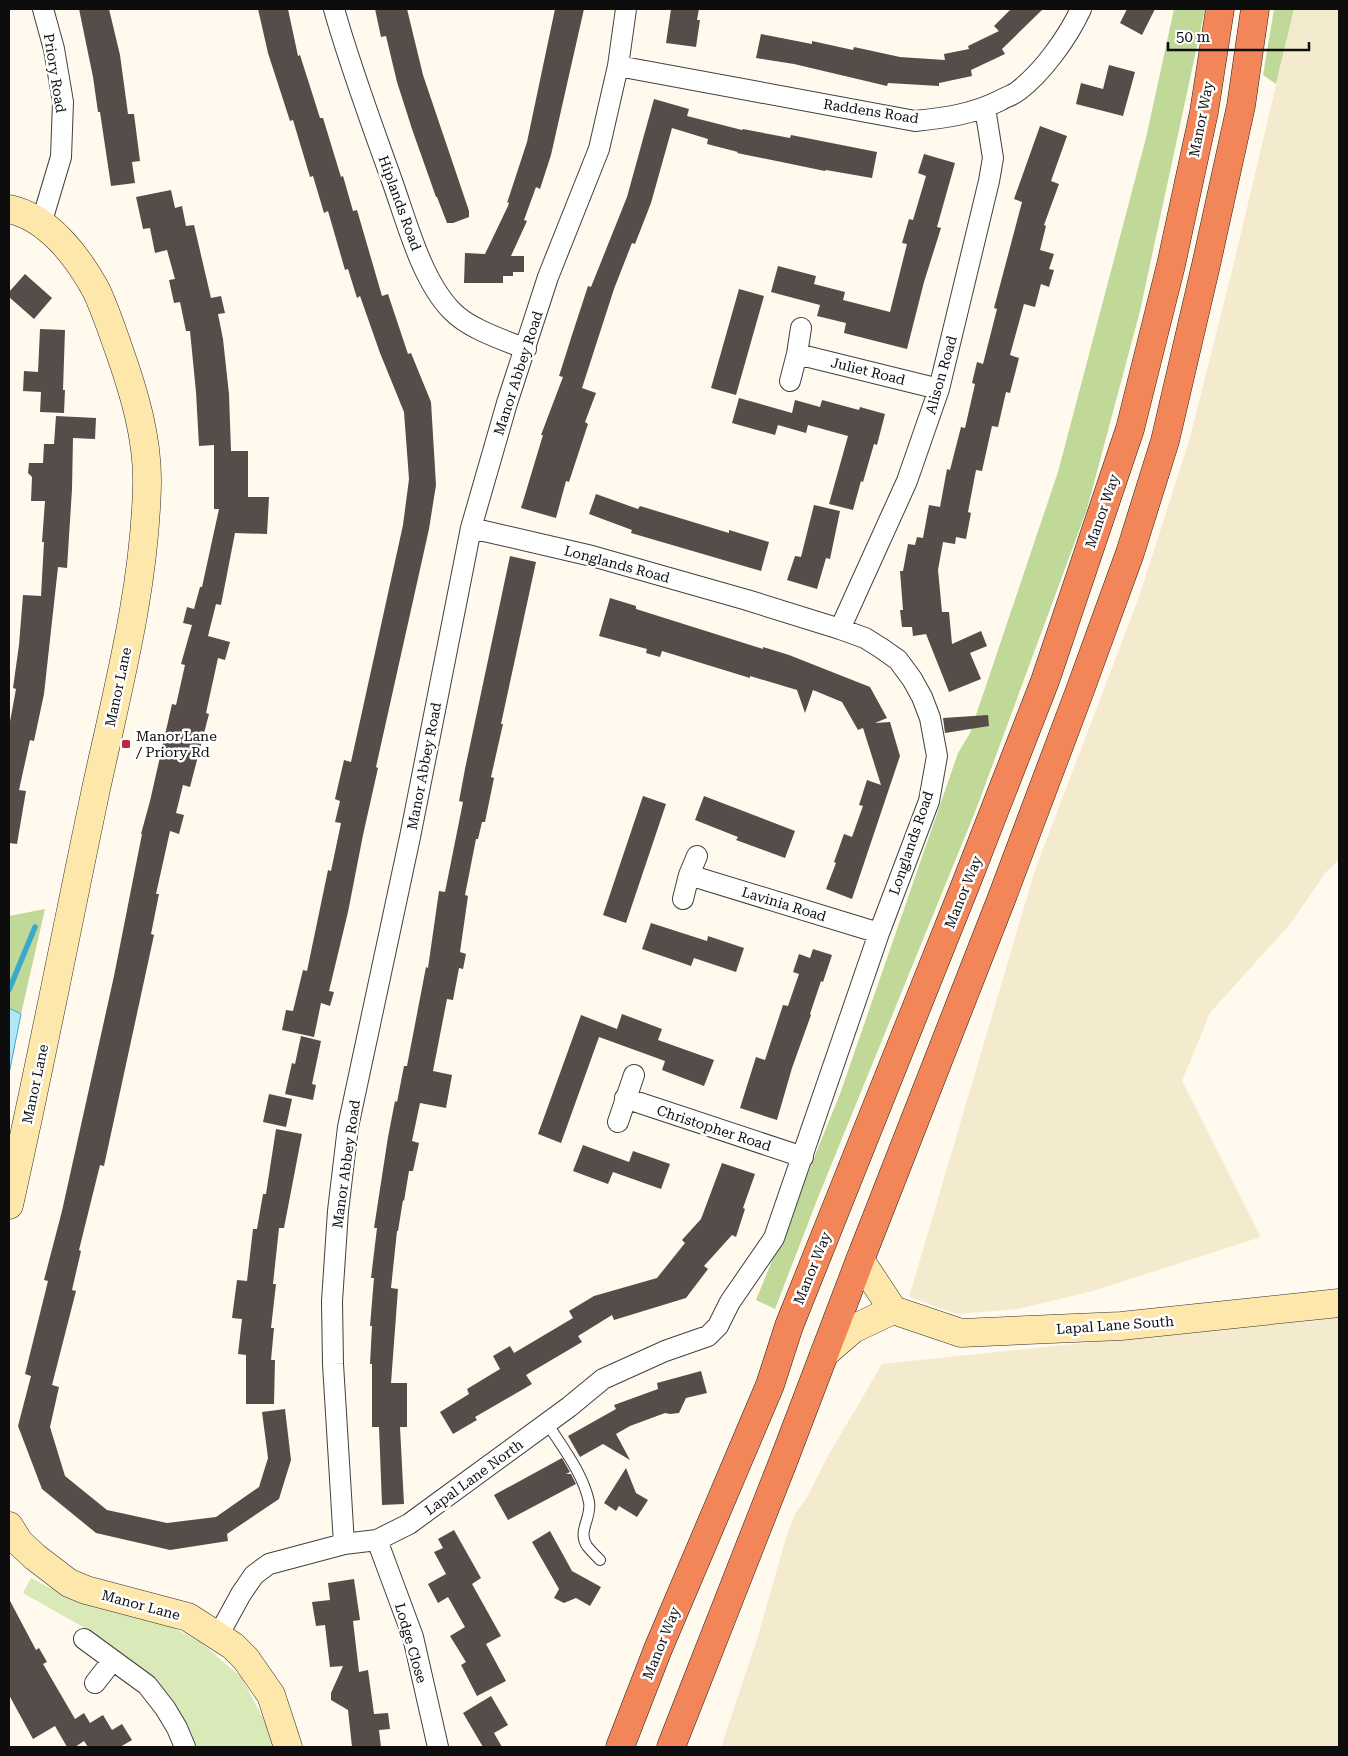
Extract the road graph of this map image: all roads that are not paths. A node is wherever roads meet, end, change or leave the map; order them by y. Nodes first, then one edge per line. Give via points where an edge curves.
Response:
1 (43, 9) edge
2 (334, 9) edge
3 (626, 9) edge
4 (1081, 9) edge
5 (1220, 9) edge
6 (1255, 9) edge
7 (618, 66) junction
8 (985, 108) junction
9 (9, 209) edge
10 (41, 224) junction
11 (801, 328) dead end
12 (526, 348) junction
13 (798, 354) junction
14 (790, 381) dead end
15 (939, 389) junction
16 (471, 528) junction
17 (840, 629) junction
18 (697, 856) dead end
19 (689, 875) junction
20 (683, 899) dead end
21 (878, 933) junction
22 (634, 1075) dead end
23 (625, 1098) junction
24 (618, 1122) dead end
25 (803, 1157) junction
26 (9, 1206) edge
27 (860, 1260) junction
28 (730, 1302) joint
29 (1339, 1303) edge
30 (893, 1310) junction
31 (824, 1354) junction
32 (547, 1423) junction
33 (9, 1526) edge
34 (377, 1540) junction
35 (344, 1544) junction
36 (600, 1560) dead end
37 (218, 1636) junction
38 (84, 1639) dead end
39 (113, 1660) junction
40 (95, 1683) dead end
41 (185, 1747) edge
42 (288, 1747) edge
43 (438, 1747) edge
44 (620, 1747) edge
45 (671, 1747) edge

1 - 10 street, Priory Road via 63,102 61,157
2 - 12 street, Hiplands Road via 421,260 441,298 453,313 485,333
3 - 7 street, Manor Abbey Road
4 - 8 street, Raddens Road via 1072,28 1046,64 1018,92
5 - 44 highway, Manor Way via 1204,112 1130,429 1045,681 789,1326 770,1385
6 - 27 highway via 1241,106 1206,265 1165,441 1133,543 1018,855
7 - 8 street, Raddens Road via 915,121
7 - 12 street, Manor Abbey Road via 598,149 548,277
8 - 15 street, Alison Road via 992,158 989,182
9 - 10 main road, Manor Lane via 28,215
10 - 26 main road, Manor Lane via 82,268 96,291 114,334 130,382 144,446 147,482 142,557 123,667
11 - 13 street
12 - 16 street, Manor Abbey Road
13 - 14 street
13 - 15 street, Juliet Road
15 - 17 street, Alison Road via 907,481
16 - 17 street, Longlands Road via 592,556
16 - 35 street, Manor Abbey Road via 346,1146 332,1301 332,1364
17 - 21 street, Longlands Road via 865,638 898,660 922,697 930,718 937,756 929,801
18 - 19 street
19 - 20 street
19 - 21 street, Lavinia Road
21 - 25 street, Longlands Road
22 - 23 street
23 - 24 street
23 - 25 street, Christopher Road
25 - 28 street, Longlands Road via 774,1238
27 - 30 main road
27 - 31 highway
28 - 32 street, Lapal Lane North via 718,1326 708,1336 603,1379
29 - 30 main road, Lapal Lane South via 1121,1326 961,1333
30 - 31 main road via 853,1329
31 - 45 highway
32 - 34 street, Lapal Lane North via 410,1524
32 - 36 lane via 577,1471 589,1501 590,1514 583,1530 584,1538
33 - 37 main road, Manor Lane via 19,1542 69,1583 188,1617
34 - 35 street, Lapal Lane North
34 - 43 street, Lodge Close via 413,1637
35 - 37 street, Lapal Lane North via 268,1564 254,1575
37 - 42 main road, Manor Lane via 246,1659 271,1695
38 - 39 street
39 - 40 street
39 - 41 street via 147,1685 165,1708

